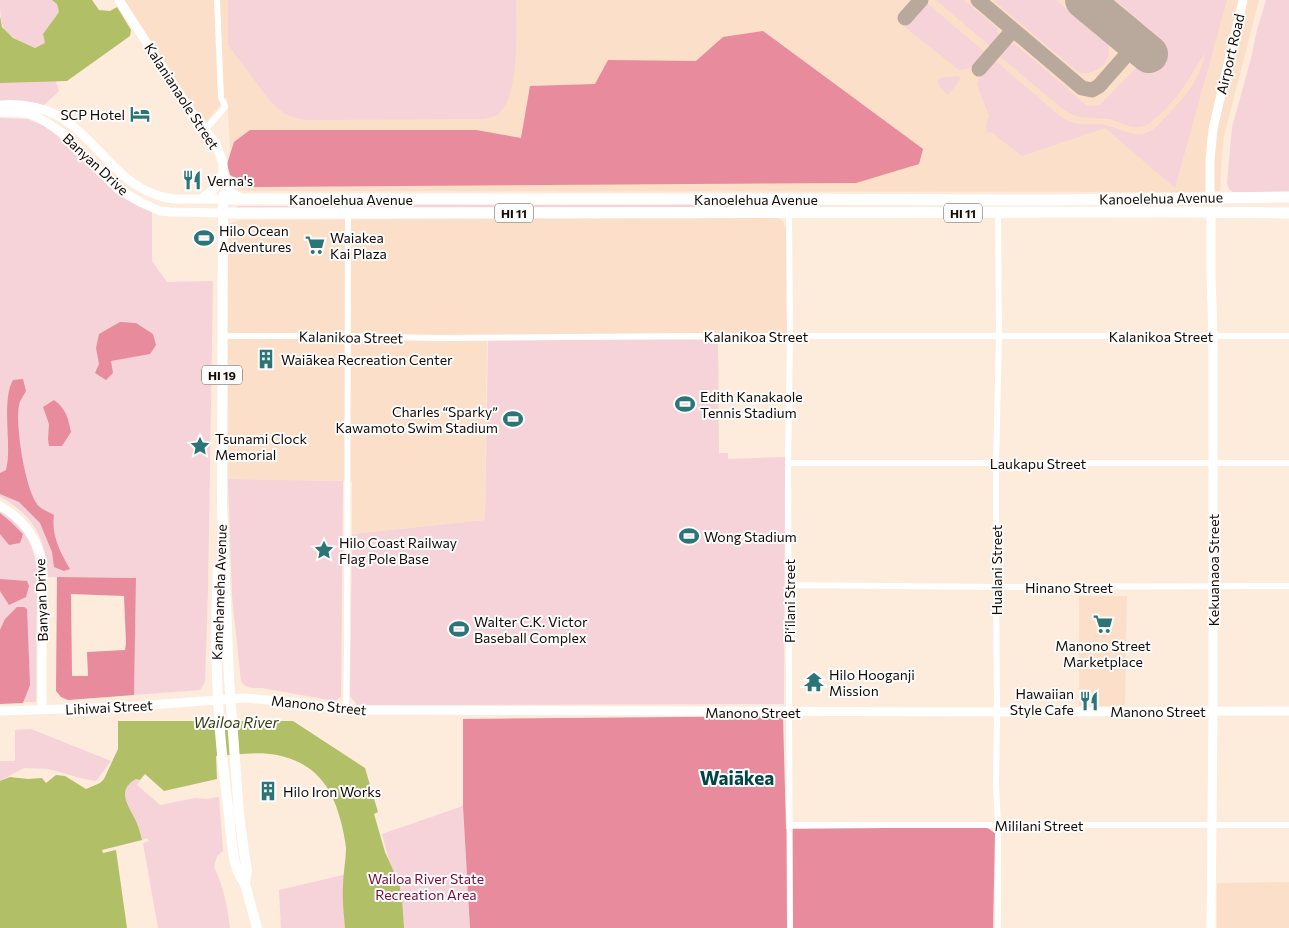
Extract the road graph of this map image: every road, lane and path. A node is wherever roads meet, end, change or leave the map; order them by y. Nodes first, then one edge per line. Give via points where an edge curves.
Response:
1 (119, 0) edge
2 (217, 0) edge
3 (1243, 0) edge
4 (0, 105) edge
5 (0, 112) edge
6 (206, 132) junction
7 (223, 175) junction
8 (1289, 197) edge
9 (1210, 198) junction
10 (201, 199) junction
11 (243, 199) junction
12 (758, 199) junction
13 (223, 200) junction
14 (808, 200) junction
15 (223, 213) junction
16 (348, 213) junction
17 (789, 213) junction
18 (998, 213) junction
19 (1211, 213) junction
20 (1289, 213) edge
21 (222, 336) junction
22 (348, 336) junction
23 (790, 336) junction
24 (999, 336) junction
25 (1213, 336) junction
26 (1289, 336) edge
27 (788, 463) junction
28 (996, 463) junction
29 (1213, 463) junction
30 (1289, 463) edge
31 (0, 506) edge
32 (222, 506) junction
33 (789, 586) junction
34 (1213, 586) junction
35 (1289, 586) edge
36 (996, 587) junction
37 (231, 699) junction
38 (218, 700) junction
39 (42, 710) junction
40 (346, 710) junction
41 (0, 711) edge
42 (1213, 711) junction
43 (1289, 711) edge
44 (790, 712) junction
45 (998, 712) junction
46 (790, 825) junction
47 (998, 825) junction
48 (1212, 825) junction
49 (1289, 825) edge
50 (245, 884) junction
51 (257, 928) edge
52 (790, 928) edge
53 (998, 928) edge
54 (1211, 928) edge

1 - 6 street, Kalanianaole Street
2 - 6 street via 221,98 225,106
3 - 9 street, Airport Road via 1211,144
4 - 10 street, Banyan Drive via 34,107 62,118 120,173 149,192 165,198
5 - 15 street, Banyan Drive via 26,113 46,122 62,133 118,189 142,203 160,211
6 - 7 street, Kalanianaole Street / HI 19 via 218,150
7 - 10 street via 215,188
7 - 11 highway via 229,193
7 - 13 street, Kalanianaole Street / HI 19
8 - 9 highway, Kanoelehua Avenue / HI 11
9 - 14 highway, Kanoelehua Avenue / HI 11
9 - 19 highway
10 - 13 street, Banyan Drive
11 - 12 highway, Kanoelehua Avenue / HI 11
11 - 13 highway, Kanoelehua Avenue / HI 11
12 - 14 highway, Kanoelehua Avenue / HI 11
12 - 17 highway
13 - 15 main road, Kamehameha Avenue / HI 19
14 - 17 highway
15 - 16 highway, Kanoelehua Avenue / HI 11
15 - 21 main road, Kamehameha Avenue / HI 19
16 - 17 highway, Kanoelehua Avenue / HI 11
16 - 22 street
17 - 18 highway, Kanoelehua Avenue / HI 11
17 - 23 street, Pi‘ilani Street
18 - 19 highway, Kanoelehua Avenue / HI 11
18 - 24 street, Hualani Street
19 - 20 highway, Kanoelehua Avenue / HI 11
19 - 25 street, Kekuanaoa Street
21 - 22 street, Kalanikoa Street
21 - 32 main road, Kamehameha Avenue / HI 19
22 - 23 street, Kalanikoa Street
22 - 40 street
23 - 24 street, Kalanikoa Street
23 - 27 street, Pi‘ilani Street
24 - 25 street, Kalanikoa Street
24 - 28 street, Hualani Street
25 - 26 street, Kalanikoa Street
25 - 29 street, Kekuanaoa Street
27 - 28 street, Laukapu Street
27 - 33 street, Pi‘ilani Street
28 - 29 street, Laukapu Street
28 - 36 street, Hualani Street
29 - 30 street, Laukapu Street
29 - 34 street, Kekuanaoa Street
31 - 39 street, Banyan Drive via 25,526 42,561
32 - 37 main road, Kamehameha Avenue / HI 19
32 - 38 main road, Kamehameha Avenue / HI 19 via 216,611
33 - 36 street, Hinano Street
33 - 44 street, Pi‘ilani Street
34 - 35 street, Hinano Street
34 - 36 street, Hinano Street
34 - 42 street, Kekuanaoa Street
36 - 45 street, Hualani Street
37 - 38 street, Manono Street
37 - 40 street, Manono Street via 272,700
37 - 50 main road, Kamehameha Avenue / HI 19 via 239,814 247,870
38 - 39 street, Lihiwai Street
38 - 50 main road, Kamehameha Avenue / HI 19 via 234,854
39 - 41 street, Lihiwai Street
40 - 44 street, Manono Street
42 - 43 street, Manono Street
42 - 45 street, Manono Street
42 - 48 street, Kekuanaoa Street
44 - 45 street, Manono Street
44 - 46 street, Pi‘ilani Street
45 - 47 street, Hualani Street
46 - 47 street, Mililani Street
46 - 52 street, Pi‘ilani Street
47 - 48 street, Mililani Street
47 - 53 street, Hualani Street
48 - 49 street, Mililani Street
48 - 54 street, Kekuanaoa Street
50 - 51 main road, Kamehameha Avenue / HI 19

